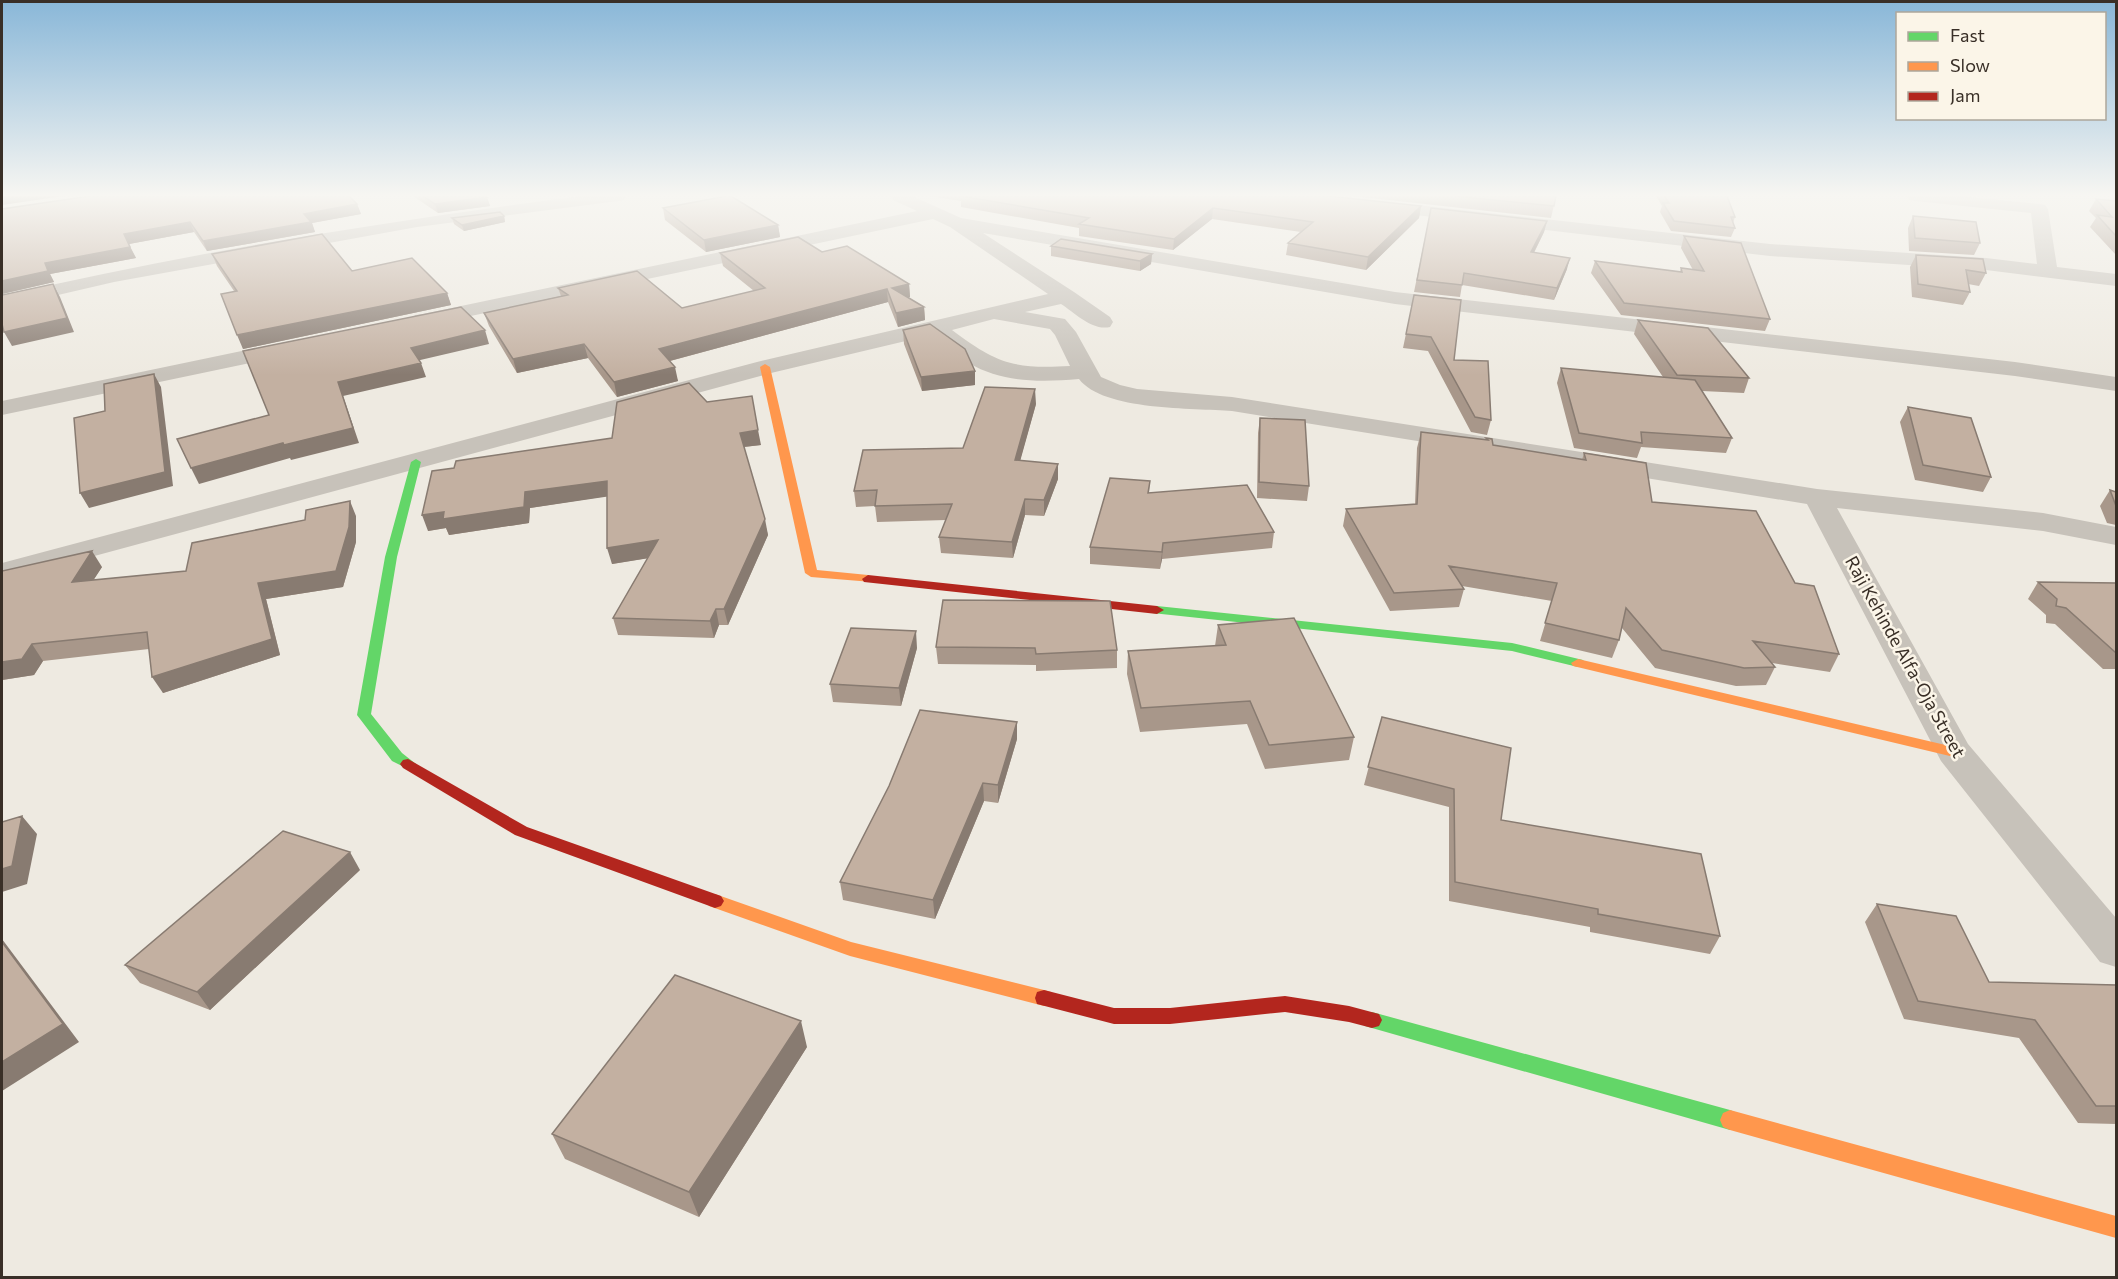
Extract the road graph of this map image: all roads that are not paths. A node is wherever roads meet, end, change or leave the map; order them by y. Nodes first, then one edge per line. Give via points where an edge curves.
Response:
1 (228, 256) edge
2 (732, 256) edge
3 (1005, 256) edge
4 (1153, 256) edge
5 (1858, 256) edge
6 (2046, 256) edge
7 (2048, 272) junction
8 (2116, 280) edge
9 (1066, 296) junction
10 (2, 302) edge
11 (998, 314) junction
12 (1102, 322) dead end
13 (398, 326) edge
14 (936, 328) junction
15 (305, 345) edge
16 (765, 368) junction
17 (1084, 372) junction
18 (2116, 384) edge
19 (2, 408) edge
20 (416, 462) junction
21 (1818, 497) junction
22 (2116, 536) edge
23 (2, 572) edge
24 (1954, 752) junction
25 (2116, 948) edge
26 (2116, 1227) edge

1 - 10 street
2 - 13 street
3 - 9 street
4 - 18 street via 1319,287
5 - 7 street
6 - 7 street
7 - 8 street
9 - 11 street
9 - 12 street
11 - 14 street
11 - 17 street via 1057,324 1065,332
14 - 16 street
14 - 17 street via 980,361 998,368 1025,373
15 - 19 street
16 - 20 street
16 - 24 street via 811,573 1512,647
17 - 21 street via 1093,382 1137,396 1232,404
20 - 23 street
20 - 26 street via 391,557 364,715 398,757 521,831 850,949 1114,1016 1170,1016 1285,1004 1349,1014
21 - 22 street via 2043,522
21 - 24 street, Raji Kehinde Alfa-Oja Street
24 - 25 street, Raji Kehinde Alfa-Oja Street

